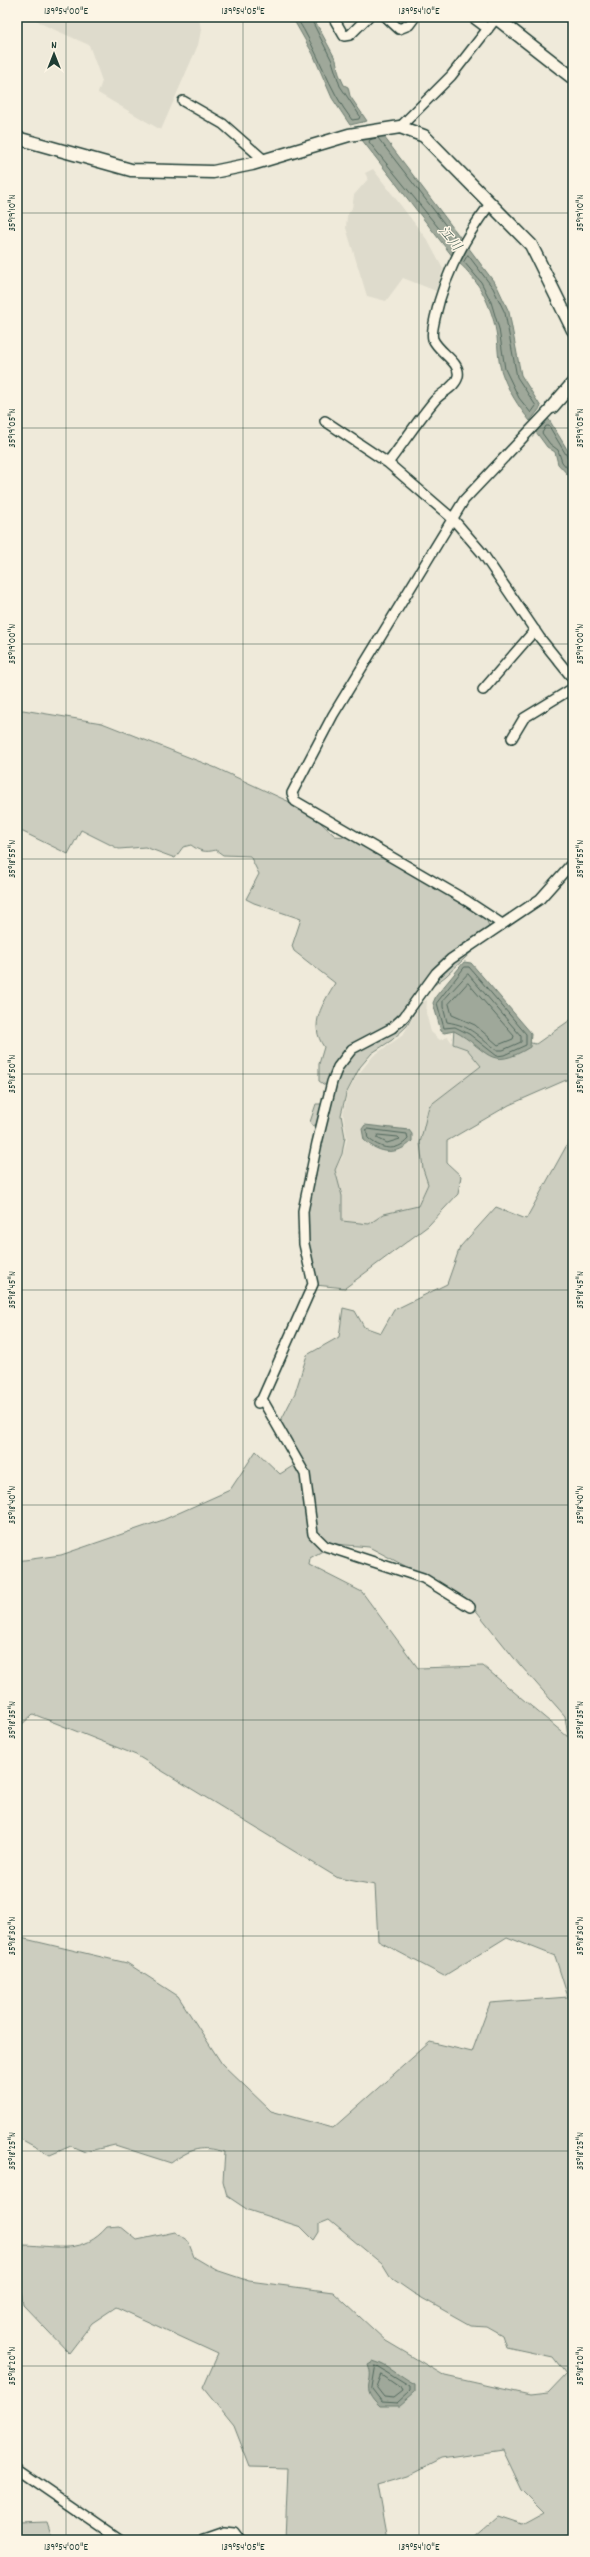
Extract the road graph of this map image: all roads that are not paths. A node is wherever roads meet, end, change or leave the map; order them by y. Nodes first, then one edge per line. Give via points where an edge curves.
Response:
1 (333, 17) edge
2 (368, 17) edge
3 (386, 17) edge
4 (415, 17) edge
5 (472, 17) edge
6 (496, 17) edge
7 (488, 30) junction
8 (573, 78) edge
9 (183, 101) dead end
10 (400, 128) junction
11 (17, 138) edge
12 (264, 160) junction
13 (490, 204) junction
14 (573, 330) edge
15 (573, 384) edge
16 (552, 407) joint
17 (325, 421) dead end
18 (388, 463) junction
19 (452, 519) junction
20 (535, 630) junction
21 (573, 679) edge
22 (573, 688) edge
23 (483, 690) dead end
24 (512, 738) dead end
25 (573, 862) edge
26 (502, 924) junction
27 (470, 1608) dead end
28 (17, 2469) edge
29 (120, 2540) edge
30 (198, 2540) edge
31 (240, 2540) edge

1 - 2 street via 344,36 350,35
3 - 4 street via 399,29 409,25
5 - 7 street
6 - 7 street
6 - 8 street
7 - 10 street via 452,76
9 - 12 street via 223,124
10 - 12 street via 349,135
10 - 13 street via 424,136
11 - 12 street via 132,170 213,172
13 - 14 street via 531,245
13 - 18 street via 470,234 441,290 432,338 458,370 458,377 454,384 436,399
15 - 16 street
16 - 19 street via 464,500
17 - 18 street
18 - 19 street
19 - 20 street via 483,554
19 - 26 street via 332,715 292,793 295,801
20 - 21 street
20 - 23 street
22 - 24 street via 524,718
25 - 26 street via 540,899
26 - 27 street via 451,959 436,973 404,1017 392,1028 352,1049 338,1067 317,1143 303,1211 304,1244 313,1284 260,1401 306,1474 313,1534 325,1546 423,1578
28 - 29 street
30 - 31 street via 224,2531 234,2532

